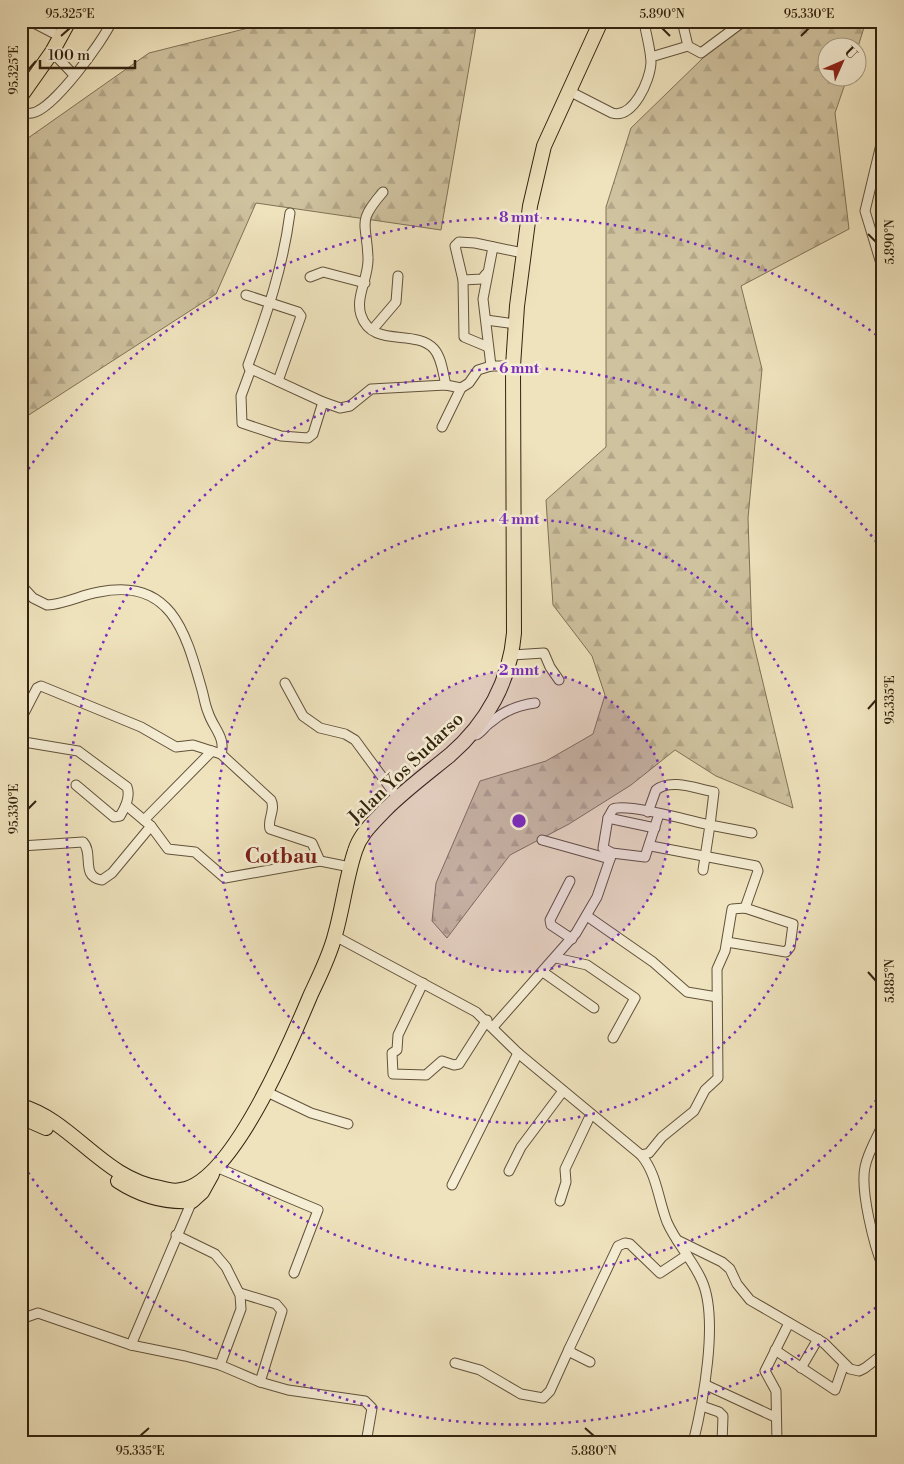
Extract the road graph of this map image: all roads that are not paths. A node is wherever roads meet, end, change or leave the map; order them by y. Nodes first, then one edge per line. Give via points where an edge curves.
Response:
1 (30, 21) edge
2 (69, 21) edge
3 (112, 21) edge
4 (601, 21) edge
5 (644, 21) edge
6 (682, 21) edge
7 (744, 21) edge
8 (61, 37) junction
9 (688, 46) junction
10 (52, 52) junction
11 (651, 57) junction
12 (74, 75) junction
13 (569, 91) junction
14 (21, 96) edge
15 (21, 110) edge
16 (883, 136) edge
17 (383, 192) dead end
18 (290, 213) dead end
19 (493, 247) junction
20 (523, 254) junction
21 (883, 270) edge
22 (486, 274) junction
23 (398, 276) dead end
24 (310, 277) dead end
25 (463, 280) junction
26 (365, 283) junction
27 (246, 295) dead end
28 (271, 304) junction
29 (486, 320) junction
30 (515, 324) junction
31 (373, 329) junction
32 (488, 348) junction
33 (491, 366) junction
34 (513, 366) junction
35 (251, 368) junction
36 (278, 381) junction
37 (446, 385) junction
38 (460, 388) junction
39 (323, 402) junction
40 (442, 427) dead end
41 (21, 585) edge
42 (512, 654) junction
43 (559, 680) dead end
44 (285, 683) dead end
45 (535, 703) dead end
46 (21, 719) edge
47 (471, 733) junction
48 (24, 742) dead end
49 (212, 751) junction
50 (222, 754) junction
51 (76, 785) dead end
52 (397, 797) junction
53 (126, 805) junction
54 (648, 812) junction
55 (659, 814) junction
56 (608, 818) junction
57 (147, 823) junction
58 (710, 825) junction
59 (655, 828) junction
60 (752, 833) dead end
61 (542, 840) dead end
62 (21, 846) edge
63 (651, 846) junction
64 (705, 855) junction
65 (611, 856) junction
66 (320, 861) junction
67 (350, 867) junction
68 (704, 870) dead end
69 (570, 881) dead end
70 (745, 908) junction
71 (587, 916) junction
72 (335, 936) junction
73 (572, 939) junction
74 (726, 942) junction
75 (556, 958) junction
76 (544, 972) junction
77 (423, 983) junction
78 (716, 997) junction
79 (594, 1008) dead end
80 (490, 1024) junction
81 (613, 1038) dead end
82 (518, 1053) junction
83 (563, 1090) junction
84 (267, 1092) junction
85 (21, 1106) edge
86 (591, 1114) junction
87 (21, 1118) edge
88 (348, 1124) dead end
89 (883, 1124) edge
90 (641, 1155) junction
91 (214, 1169) junction
92 (508, 1171) dead end
93 (452, 1184) dead end
94 (192, 1201) junction
95 (560, 1201) dead end
96 (176, 1235) junction
97 (677, 1240) junction
98 (706, 1252) junction
99 (687, 1255) junction
100 (694, 1264) junction
101 (883, 1267) edge
102 (294, 1273) dead end
103 (240, 1293) junction
104 (21, 1319) edge
105 (789, 1323) junction
106 (818, 1339) junction
107 (131, 1345) junction
108 (569, 1348) junction
109 (775, 1350) junction
110 (883, 1354) edge
111 (590, 1362) dead end
112 (455, 1363) dead end
113 (844, 1364) junction
114 (220, 1365) junction
115 (802, 1368) junction
116 (260, 1382) junction
117 (706, 1385) junction
118 (702, 1406) junction
119 (775, 1417) junction
120 (366, 1443) edge
121 (692, 1443) edge
122 (722, 1443) edge
123 (777, 1443) edge

1 - 8 street
2 - 8 highway
3 - 12 street via 97,48
4 - 13 highway, Jalan Yos Sudarso
5 - 11 street
6 - 9 street
7 - 9 street via 704,52 697,53
8 - 10 highway
9 - 11 street
10 - 12 street
10 - 14 highway
11 - 13 street via 646,82 634,102 622,113 607,111
12 - 15 street via 42,109 30,114
13 - 20 highway, Jalan Yos Sudarso via 541,154
16 - 21 street via 865,211
17 - 26 street via 364,220 368,256
18 - 28 street
19 - 20 street
19 - 22 street
19 - 25 street via 475,242 456,244
20 - 30 highway, Jalan Yos Sudarso
22 - 25 street via 482,279
22 - 29 street via 483,299
23 - 31 street via 396,302
24 - 26 street via 323,272
25 - 32 street via 464,337
26 - 31 street via 361,314
27 - 28 street
28 - 35 street via 248,365
28 - 36 street via 298,312 301,316
29 - 30 street
29 - 32 street
30 - 34 highway, Jalan Yos Sudarso
31 - 37 street via 389,337 428,344 438,355
32 - 33 street
33 - 34 street
33 - 38 street via 478,370 469,384
34 - 42 highway, Jalan Yos Sudarso via 515,615
35 - 36 street
35 - 39 street via 241,396 242,423 281,436 308,438
36 - 39 street
37 - 38 street
37 - 39 street via 371,389 345,408
38 - 40 street
41 - 50 street via 47,605 125,588 147,593 159,601 177,622 190,646 208,712 224,743
42 - 43 street via 544,653
42 - 47 highway, Jalan Yos Sudarso via 497,697
44 - 52 street via 303,716 320,728 355,740
45 - 47 street via 509,710 489,723 478,736
46 - 49 street via 41,686 142,726 176,747 193,745
47 - 52 highway, Jalan Yos Sudarso via 452,753
48 - 53 street via 67,747 86,755 127,787
49 - 50 street
49 - 57 street
50 - 66 street via 271,800 270,829 312,843
51 - 53 street via 114,817 120,816
52 - 67 highway, Jalan Yos Sudarso via 361,836
53 - 57 street
54 - 55 street
54 - 56 street via 615,808
54 - 58 street via 656,790 667,784 714,792
55 - 58 street
55 - 59 street
56 - 59 street
56 - 65 street via 602,847
57 - 62 street via 112,874 102,880 88,871 88,851 83,842
57 - 66 street via 168,849 195,852 225,878
58 - 60 street
58 - 64 street
59 - 63 street
61 - 65 street
63 - 64 street
63 - 65 street via 645,857
64 - 68 street
64 - 70 street via 757,867
65 - 71 street
66 - 67 street
67 - 72 highway, Jalan Yos Sudarso
69 - 73 street via 550,920 551,925
70 - 74 street via 732,910
70 - 74 street via 792,922 788,950
71 - 73 street
71 - 78 street via 653,962 687,992
72 - 77 street
72 - 84 highway, Jalan Yos Sudarso
73 - 75 street
74 - 78 street via 717,969
75 - 76 street
75 - 81 street via 587,966 635,998
76 - 79 street
76 - 80 street
77 - 80 street via 476,1012
77 - 80 street via 398,1035 398,1050 392,1053 393,1074 426,1075 442,1061 459,1064
78 - 90 street via 718,1078 705,1090 694,1111 662,1137 649,1153
80 - 82 street
82 - 83 street
82 - 93 street
83 - 86 street
83 - 92 street via 521,1147
84 - 88 street
84 - 91 highway, Jalan Yos Sudarso
85 - 91 highway, Jalan Yos Sudarso via 48,1119 133,1181 154,1188 182,1190 192,1187
86 - 90 street
86 - 95 street via 566,1169
87 - 94 highway via 46,1128 135,1192 161,1200
89 - 101 street via 864,1175 871,1224
90 - 97 street via 651,1170 667,1222
91 - 94 highway, Jalan Yos Sudarso via 202,1192
91 - 102 street via 318,1210
94 - 96 street
96 - 103 street via 215,1254
96 - 107 street
97 - 98 street
97 - 99 street
98 - 100 street
98 - 105 street via 730,1269 750,1300
99 - 100 street
99 - 108 street via 660,1273 630,1244 622,1243
100 - 117 street via 703,1282 707,1303
103 - 114 street via 241,1309
103 - 116 street via 276,1304 282,1311
104 - 107 street via 38,1313
105 - 106 street
105 - 109 street
106 - 113 street
106 - 115 street
107 - 114 street
108 - 111 street
108 - 112 street via 550,1391 543,1398 521,1394 480,1370
109 - 115 street
109 - 119 street via 765,1371 776,1391
110 - 113 street via 859,1370 850,1370
113 - 115 street via 835,1390
114 - 116 street
116 - 120 street via 288,1390 369,1402 372,1408
117 - 118 street
117 - 119 street
118 - 121 street
118 - 122 street via 723,1416
119 - 123 street

